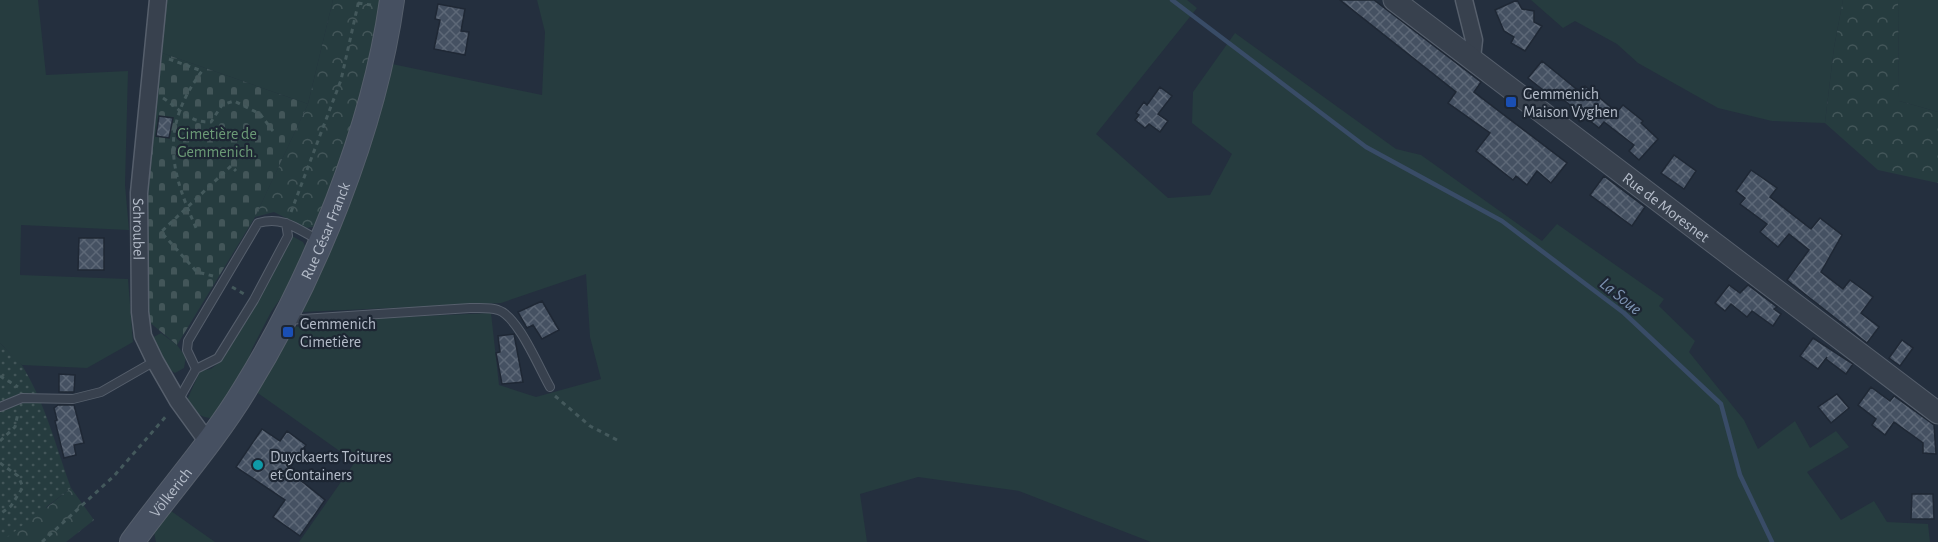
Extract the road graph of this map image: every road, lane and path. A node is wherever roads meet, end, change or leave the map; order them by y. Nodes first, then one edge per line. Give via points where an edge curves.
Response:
1 (158, 0) edge
2 (358, 0) edge
3 (392, 0) edge
4 (1394, 0) edge
5 (1464, 0) edge
6 (1472, 58) junction
7 (168, 59) dead end
8 (149, 89) junction
9 (178, 112) junction
10 (273, 131) dead end
11 (236, 171) dead end
12 (187, 208) junction
13 (286, 223) junction
14 (198, 232) dead end
15 (320, 242) junction
16 (223, 282) junction
17 (254, 300) junction
18 (284, 321) junction
19 (155, 361) junction
20 (196, 369) junction
21 (550, 387) joint
22 (178, 401) junction
23 (0, 407) edge
24 (1938, 413) edge
25 (207, 441) junction
26 (620, 441) dead end
27 (0, 463) edge
28 (0, 514) edge
29 (135, 541) edge
30 (42, 542) edge

1 - 8 street, Schroubel
2 - 13 path via 341,80
3 - 15 main road, Rue César Franck via 381,62 363,127
4 - 6 street, Rue de Moresnet
5 - 6 street via 1474,40
6 - 24 street, Rue de Moresnet
7 - 9 path via 202,70
8 - 9 path
8 - 19 street, Schroubel via 139,193 140,312 143,336
9 - 10 path via 195,121 211,122 222,105 234,102 260,114
9 - 12 path via 172,154
11 - 12 path via 231,166
12 - 14 path
12 - 16 path via 161,232 197,272
13 - 15 lane
13 - 16 lane via 273,219 258,223
13 - 17 lane via 288,236
15 - 18 main road, Rue César Franck
16 - 17 path
16 - 20 lane via 188,341 187,350
17 - 20 lane via 218,358
18 - 21 lane via 470,308 500,310 520,332
18 - 25 main road, Rue César Franck via 244,391
19 - 22 street, Schroubel
19 - 23 lane via 101,392 73,399 22,398
20 - 22 lane
21 - 26 path via 569,410
22 - 25 street, Schroubel
22 - 30 path via 114,476
25 - 29 main road, Völkerich
27 - 28 path via 18,476 23,487 11,506

